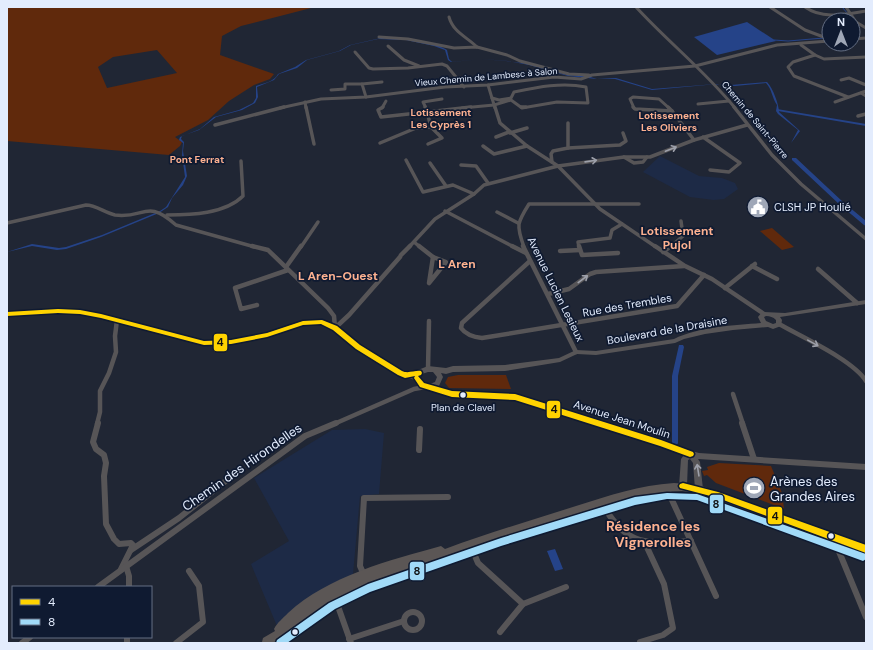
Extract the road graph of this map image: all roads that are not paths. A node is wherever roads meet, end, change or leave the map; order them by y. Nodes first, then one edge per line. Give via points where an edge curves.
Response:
1 (636, 7) edge
2 (770, 7) edge
3 (805, 7) edge
4 (821, 14) edge
5 (449, 17) dead end
6 (378, 37) dead end
7 (821, 37) edge
8 (821, 41) edge
9 (388, 46) dead end
10 (801, 46) dead end
11 (477, 48) junction
12 (355, 52) dead end
13 (815, 55) junction
14 (866, 57) edge
15 (420, 66) junction
16 (695, 66) junction
17 (590, 76) junction
18 (840, 80) dead end
19 (382, 82) dead end
20 (362, 84) junction
21 (488, 85) junction
22 (866, 85) edge
23 (464, 87) junction
24 (331, 90) dead end
25 (866, 91) edge
26 (861, 93) junction
27 (848, 96) junction
28 (366, 97) junction
29 (866, 97) edge
30 (492, 98) junction
31 (442, 99) dead end
32 (511, 99) junction
33 (730, 101) junction
34 (305, 102) junction
35 (386, 102) dead end
36 (835, 102) dead end
37 (698, 104) dead end
38 (494, 105) junction
39 (672, 111) junction
40 (427, 112) junction
41 (866, 114) edge
42 (858, 116) dead end
43 (568, 123) dead end
44 (215, 125) dead end
45 (747, 125) junction
46 (431, 127) junction
47 (527, 128) dead end
48 (509, 132) junction
49 (624, 133) dead end
50 (496, 137) dead end
51 (703, 137) junction
52 (694, 140) junction
53 (380, 143) dead end
54 (314, 144) dead end
55 (428, 144) dead end
56 (483, 146) dead end
57 (527, 146) junction
58 (568, 148) junction
59 (624, 157) junction
60 (647, 157) junction
61 (406, 160) dead end
62 (241, 161) dead end
63 (552, 162) junction
64 (430, 163) dead end
65 (461, 165) dead end
66 (558, 166) junction
67 (710, 170) dead end
68 (488, 183) junction
69 (446, 186) junction
70 (474, 194) junction
71 (595, 204) junction
72 (639, 204) dead end
73 (445, 212) junction
74 (497, 212) dead end
75 (167, 215) junction
76 (681, 221) dead end
77 (318, 222) dead end
78 (7, 223) edge
79 (518, 223) junction
80 (622, 224) junction
81 (866, 239) edge
82 (414, 242) junction
83 (580, 250) junction
84 (560, 251) dead end
85 (618, 252) dead end
86 (663, 252) junction
87 (526, 253) junction
88 (433, 257) junction
89 (530, 261) junction
90 (685, 266) junction
91 (287, 268) junction
92 (818, 269) dead end
93 (704, 275) junction
94 (777, 280) dead end
95 (725, 288) junction
96 (548, 294) junction
97 (866, 302) edge
98 (857, 303) junction
99 (257, 305) dead end
100 (7, 314) edge
101 (785, 314) junction
102 (773, 315) junction
103 (764, 319) junction
104 (117, 320) junction
105 (429, 321) dead end
106 (779, 322) junction
107 (563, 325) junction
108 (335, 328) junction
109 (576, 352) junction
110 (431, 369) junction
111 (446, 371) junction
112 (418, 378) junction
113 (439, 379) junction
114 (866, 381) edge
115 (428, 387) junction
116 (414, 389) junction
117 (443, 392) junction
118 (733, 394) dead end
119 (420, 429) dead end
120 (419, 450) dead end
121 (690, 454) junction
122 (754, 459) junction
123 (866, 467) edge
124 (237, 472) dead end
125 (683, 486) junction
126 (666, 487) junction
127 (700, 489) junction
128 (448, 497) dead end
129 (601, 502) junction
130 (833, 537) junction
131 (691, 541) junction
132 (645, 543) junction
133 (470, 544) junction
134 (131, 550) junction
135 (866, 550) edge
136 (126, 566) junction
137 (120, 571) junction
138 (189, 571) dead end
139 (364, 578) junction
140 (99, 586) edge
141 (128, 586) edge
142 (566, 587) dead end
143 (334, 595) junction
144 (716, 596) dead end
145 (524, 604) junction
146 (866, 617) edge
147 (404, 621) dead end
148 (500, 632) dead end
149 (350, 641) edge
150 (640, 642) edge
151 (176, 643) edge
152 (267, 643) edge

1 - 16 street, Chemin de Saint-Pierre
2 - 7 street via 805,30
3 - 4 street via 810,12
5 - 11 street via 461,35
6 - 11 street via 408,39 454,48
8 - 16 street, Vieux Chemin de Lambesc à Salon via 777,45
9 - 15 street via 404,60
10 - 13 street
11 - 17 street via 573,75
12 - 15 street via 373,70
13 - 14 street via 824,59
13 - 27 street via 793,62 788,67 790,72 794,76
15 - 23 street via 447,66
16 - 17 street, Vieux Chemin de Lambesc à Salon
16 - 33 street, Chemin de Saint-Pierre
17 - 21 street, Vieux Chemin de Lambesc à Salon via 554,77
18 - 22 street via 849,78
19 - 20 street
20 - 24 street via 347,82 345,89
20 - 28 street
21 - 23 street, Vieux Chemin de Lambesc à Salon
21 - 30 street
23 - 28 street, Vieux Chemin de Lambesc à Salon
25 - 26 street
26 - 27 street
26 - 29 street
27 - 36 street
28 - 34 street, Vieux Chemin de Lambesc à Salon
30 - 32 street
30 - 38 street
31 - 40 street via 423,102
32 - 32 street via 522,108 557,102 588,103 586,87 564,85 514,92
32 - 38 street
33 - 37 street
33 - 45 street, Chemin de Saint-Pierre
34 - 44 street, Vieux Chemin de Lambesc à Salon
34 - 54 street
35 - 40 street via 383,108 378,110 381,117
38 - 40 street
38 - 48 street via 499,122
39 - 39 street via 659,99 630,99 632,108
39 - 52 street
40 - 46 street
41 - 42 street
43 - 58 street
45 - 51 street
45 - 81 street, Chemin de Saint-Pierre via 801,184
46 - 53 street via 416,128
46 - 55 street via 442,138
47 - 48 street
48 - 50 street
48 - 57 street
49 - 58 street via 626,141 620,145
51 - 52 street
51 - 67 street via 740,163 729,172
60 -> 52 street
56 - 57 street via 494,154
57 - 63 street
58 - 63 street via 553,151
59 - 60 street
59 - 60 street via 636,163 643,162
66 -> 59 street
61 - 69 street via 424,192
62 - 75 street via 243,196 240,199 214,211
63 - 66 street
64 - 69 street
65 - 68 street via 478,167
66 - 68 street
66 - 71 street
68 - 70 street
69 - 70 street via 453,185
70 - 73 street
71 - 72 street
71 - 79 street via 529,204
71 - 80 street
73 - 82 street via 431,222
73 - 87 street
74 - 79 street
75 - 78 street via 151,210 118,215 87,205
75 - 91 street via 176,225 187,229 268,250
76 - 86 street via 683,236
77 - 91 street
79 - 87 street, Avenue Lucien Lesieux via 518,231
80 - 83 street via 612,230 608,239 578,242
80 - 86 street
82 - 88 street
82 - 108 street
83 - 84 street
83 - 85 street via 582,255
86 - 90 street
87 - 89 street, Avenue Lucien Lesieux
88 - 88 street via 431,270 429,283 446,262
89 - 96 street, Avenue Lucien Lesieux
89 - 107 street, Rue des Trembles via 472,313 462,323 461,328 466,334 482,338
90 - 93 street
96 -> 90 street via 569,289 596,272
91 - 99 street via 235,288 241,309
91 - 108 street via 328,308 334,316
92 - 98 street
93 - 95 street
93 - 107 street, Rue des Trembles via 677,306
94 - 95 street via 753,265
95 - 103 street via 755,309
96 - 107 street, Avenue Lucien Lesieux
97 - 98 street
98 - 101 street
100 - 104 street via 80,312
101 - 102 street
101 - 106 street
102 - 103 street
102 - 106 street
103 - 106 street via 773,327
103 - 109 street, Boulevard de la Draisine via 750,326 680,337 675,341 596,353
104 - 108 street via 204,343 267,336 312,321
104 - 134 street via 116,352 100,391 100,412 93,442 106,463 106,524 119,544 133,545
105 - 110 street
106 -> 114 street via 850,364
107 - 109 street, Avenue Lucien Lesieux
108 - 112 street via 358,347 396,371
109 - 111 street, Boulevard de la Draisine via 560,360 506,368
110 - 111 street, Boulevard de la Draisine
110 - 112 street
110 - 113 street
111 - 113 street
112 - 115 street, Avenue Jean Moulin
112 - 116 street
113 - 115 street
113 - 117 street
115 - 116 street, Chemin des Hirondelles
115 - 117 street, Avenue Jean Moulin
116 - 136 street, Chemin des Hirondelles via 305,436
117 - 121 street, Avenue Jean Moulin via 515,397
118 - 122 street
119 - 120 street
121 - 122 street, Avenue Jean Moulin
121 - 125 street via 685,459
127 -> 121 street via 696,462
122 - 123 street, Avenue Jean Moulin
124 - 134 street via 179,518
125 - 126 main road
125 - 127 main road
126 - 129 main road
126 - 131 street
127 - 130 main road
128 - 139 street via 364,498 360,566
129 - 132 street via 625,535
129 - 133 main road
130 - 135 main road
130 - 146 street
131 - 132 street
131 - 144 street
132 - 150 street via 664,584 673,628
133 - 139 main road via 429,554
133 - 145 street via 478,564
134 - 137 street
136 - 137 street, Chemin des Hirondelles
136 - 141 street
137 - 140 street, Chemin des Hirondelles
138 - 151 street via 199,586 202,622
139 - 143 main road
139 - 152 main road via 332,589 287,621
142 - 145 street
143 - 149 street
143 - 152 main road
145 - 148 street
147 - 149 street

